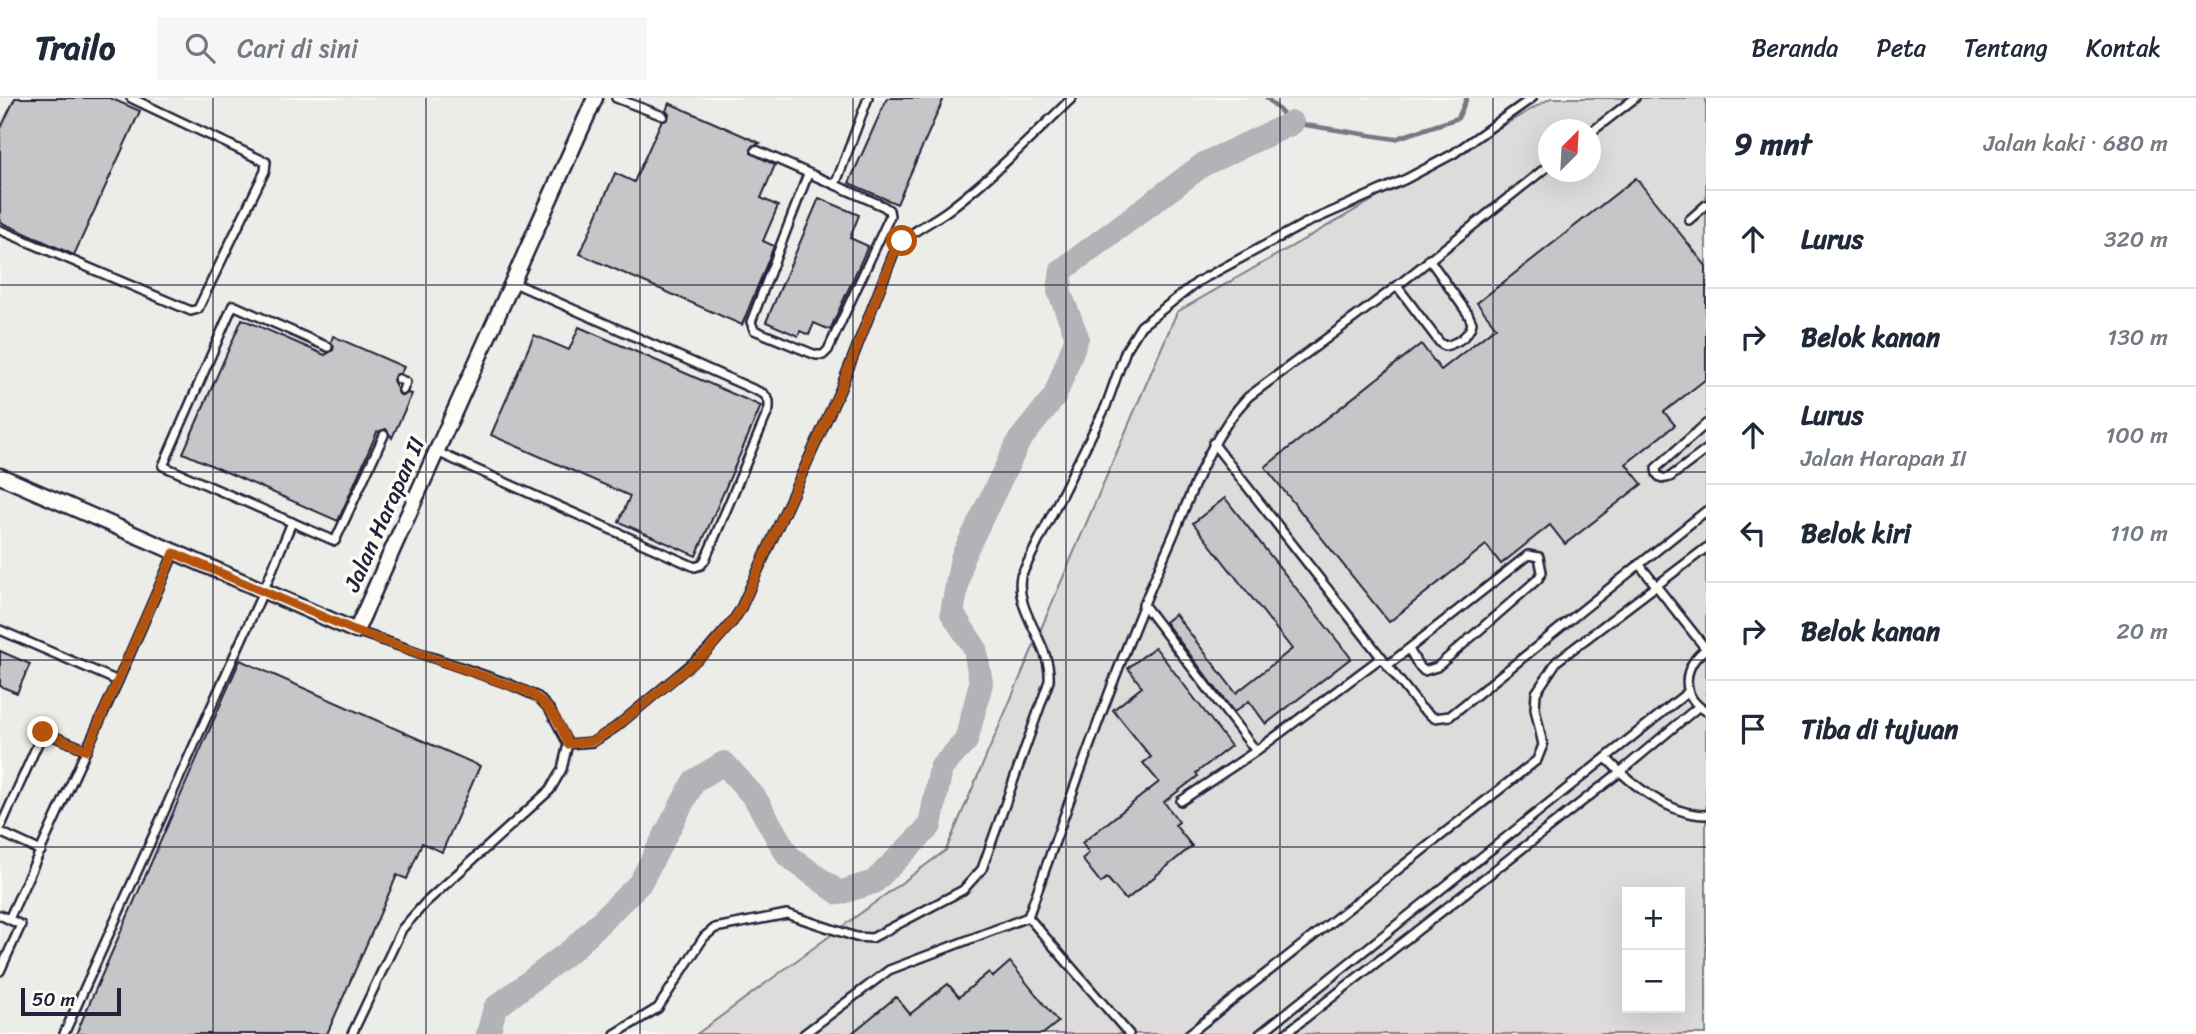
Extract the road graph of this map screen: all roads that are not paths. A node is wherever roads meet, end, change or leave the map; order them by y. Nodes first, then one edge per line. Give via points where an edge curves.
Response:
1 (131, 98) edge
2 (595, 98) edge
3 (616, 98) edge
4 (867, 98) edge
5 (1072, 98) edge
6 (1532, 98) edge
7 (1635, 98) edge
8 (663, 117) dead end
9 (1601, 125) edge
10 (756, 150) dead end
11 (808, 174) junction
12 (1538, 175) edge
13 (834, 183) junction
14 (1706, 205) edge
15 (1689, 220) dead end
16 (0, 230) edge
17 (1429, 259) junction
18 (512, 282) junction
19 (1397, 286) junction
20 (328, 347) dead end
21 (399, 379) dead end
22 (403, 390) dead end
23 (1706, 424) edge
24 (384, 435) dead end
25 (1213, 443) junction
26 (1706, 450) edge
27 (436, 452) junction
28 (0, 476) edge
29 (1706, 511) edge
30 (292, 522) junction
31 (1706, 548) edge
32 (174, 553) junction
33 (1639, 564) junction
34 (1656, 586) junction
35 (263, 592) junction
36 (1143, 604) junction
37 (0, 630) edge
38 (356, 631) junction
39 (1409, 649) junction
40 (1706, 649) edge
41 (1381, 657) junction
42 (1388, 665) junction
43 (118, 681) junction
44 (1688, 692) junction
45 (1698, 707) junction
46 (1706, 712) edge
47 (568, 744) junction
48 (87, 750) junction
49 (1256, 751) junction
50 (1606, 758) junction
51 (1620, 772) junction
52 (1181, 801) dead end
53 (1706, 814) edge
54 (0, 830) edge
55 (41, 851) junction
56 (0, 915) edge
57 (1028, 917) junction
58 (9, 919) junction
59 (0, 971) edge
60 (64, 1034) edge
61 (352, 1034) edge
62 (615, 1034) edge
63 (804, 1034) edge
64 (1129, 1034) edge
65 (1189, 1034) edge
66 (1260, 1034) edge
67 (1285, 1034) edge

1 - 16 lane via 267,162 198,309 191,312
2 - 18 street, Jalan Harapan II
3 - 8 lane
4 - 13 lane
5 - 47 lane via 1013,156 895,250 840,390 733,621 708,651 616,727 593,741
6 - 62 lane via 1453,154 1304,224 1199,281 1135,334 1106,406 1021,576 1020,591 1046,660 1049,681 975,880 872,938 787,914 715,928 704,937 658,1008
7 - 9 lane
10 - 11 lane
11 - 13 lane
11 - 13 lane via 751,322 754,330 816,355 828,350 890,216 883,206
12 - 17 lane
14 - 15 lane
17 - 19 lane
17 - 19 lane via 1468,314 1472,323 1467,334 1454,343 1440,343
18 - 27 street, Jalan Harapan II
18 - 27 lane via 764,394 769,401 705,560 695,567
19 - 25 lane via 1248,397
20 - 30 lane via 233,305 163,466
21 - 22 lane via 406,382
23 - 26 lane via 1656,472 1659,477 1670,477
24 - 30 lane via 335,541
25 - 36 lane
25 - 41 lane
27 - 38 street, Jalan Harapan II
28 - 32 street
29 - 33 lane
30 - 35 lane
31 - 34 lane
32 - 35 street
32 - 43 lane
33 - 34 lane
33 - 42 lane via 1450,716 1434,718 1421,708
34 - 40 lane
34 - 65 lane via 1558,661 1542,681 1536,693 1543,745 1537,760
35 - 38 street
35 - 60 lane
36 - 49 lane
36 - 57 lane
37 - 43 lane
38 - 47 lane via 538,697
39 - 39 lane via 1528,555 1539,557 1542,572 1538,579 1437,667 1424,670
39 - 42 lane
40 - 44 lane via 1689,667
41 - 42 lane
41 - 49 lane
43 - 48 lane
44 - 45 lane
44 - 50 lane
45 - 46 lane
45 - 51 lane
47 - 61 lane via 562,769 550,790 402,929
48 - 54 lane via 43,732
48 - 55 lane
49 - 52 lane
50 - 51 lane
50 - 66 lane
51 - 53 lane via 1669,806
51 - 67 lane
54 - 55 lane
55 - 58 lane
56 - 58 lane
57 - 63 lane via 889,970
57 - 64 lane
58 - 59 lane via 21,925

